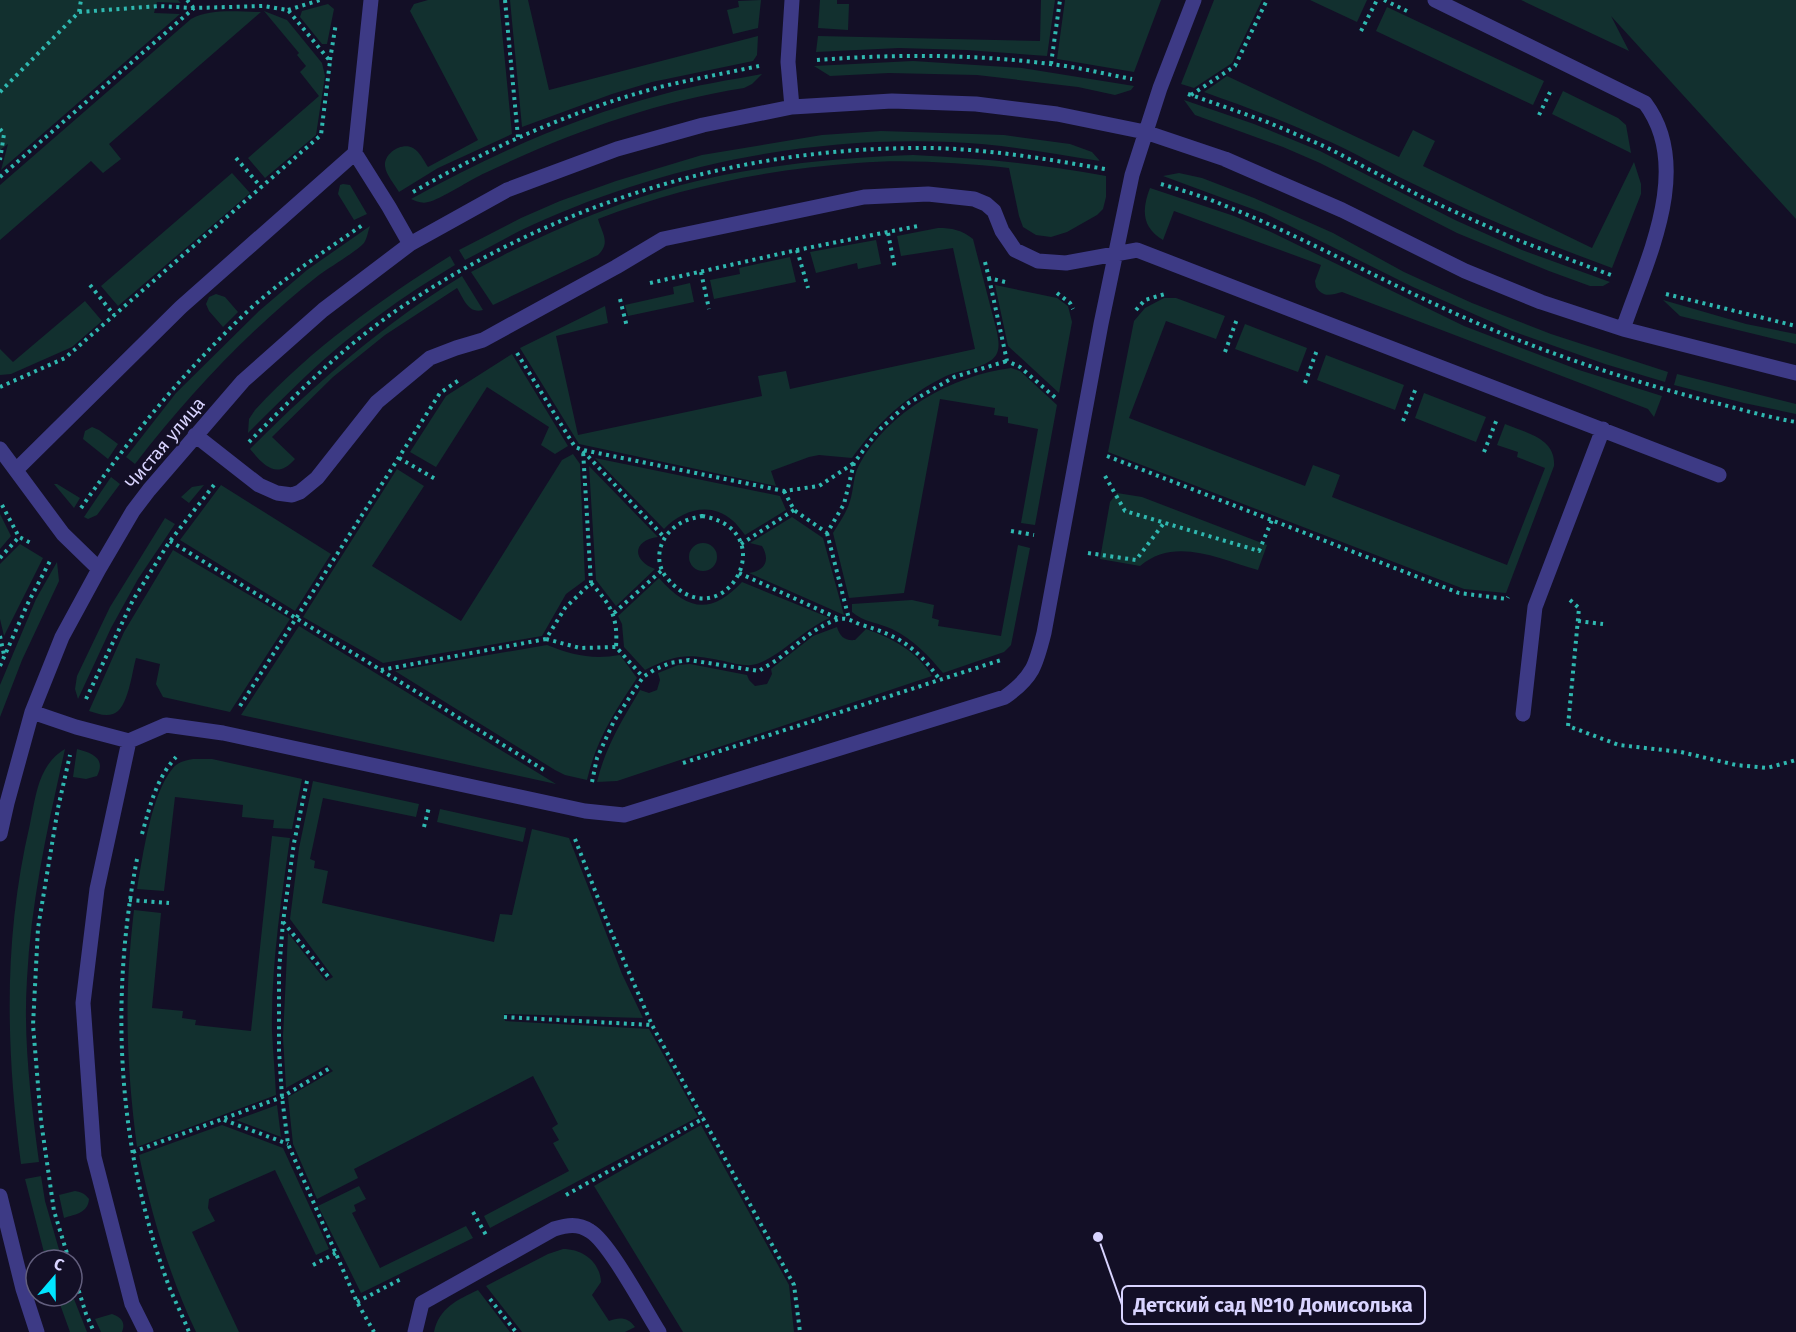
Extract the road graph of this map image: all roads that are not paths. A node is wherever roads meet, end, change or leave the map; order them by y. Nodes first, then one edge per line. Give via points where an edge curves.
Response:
1 (370, 0) edge
2 (792, 0) edge
3 (1194, 0) edge
4 (1435, 0) edge
5 (792, 107) junction
6 (1145, 132) junction
7 (355, 153) junction
8 (410, 244) junction
9 (1117, 253) junction
10 (1623, 329) junction
11 (1796, 373) edge
12 (1603, 429) junction
13 (195, 435) junction
14 (0, 449) edge
15 (16, 469) junction
16 (1719, 475) dead end
17 (99, 569) junction
18 (32, 712) junction
19 (1523, 714) dead end
20 (129, 741) junction
21 (0, 834) edge
22 (0, 1196) edge
23 (3, 1220) edge
24 (37, 1332) edge
25 (146, 1332) edge
26 (415, 1332) edge
27 (660, 1332) edge

1 - 7 street
2 - 5 street via 788,62
3 - 6 street
4 - 10 street via 1645,103 1653,113 1665,149 1664,210
5 - 6 street, Чистая улица via 892,101 976,104 1057,114
5 - 8 street, Чистая улица via 703,125 617,149 507,190
6 - 9 street
6 - 10 street, Чистая улица via 1225,159 1342,210 1465,271
7 - 8 street
7 - 15 street via 181,307
8 - 13 street, Чистая улица via 323,310 243,381
9 - 12 street via 1137,250
9 - 13 street via 1066,263 1038,261 1015,250 994,211 974,199 928,194 864,197 663,239 483,340 430,358 377,402 317,478 292,495 267,489
9 - 20 street via 1044,633 1032,671 1005,697 624,816 585,811 223,733 166,725
10 - 11 street, Чистая улица
12 - 16 street
12 - 19 street via 1535,607
13 - 17 street, Чистая улица via 133,511
14 - 15 street
15 - 17 street via 63,534
17 - 18 street, Чистая улица via 62,637
18 - 20 street
18 - 21 street, Чистая улица
20 - 25 street via 97,889 83,1003 94,1157 132,1304
22 - 23 street
23 - 24 street
26 - 27 street via 422,1303 554,1229 578,1225 600,1238

